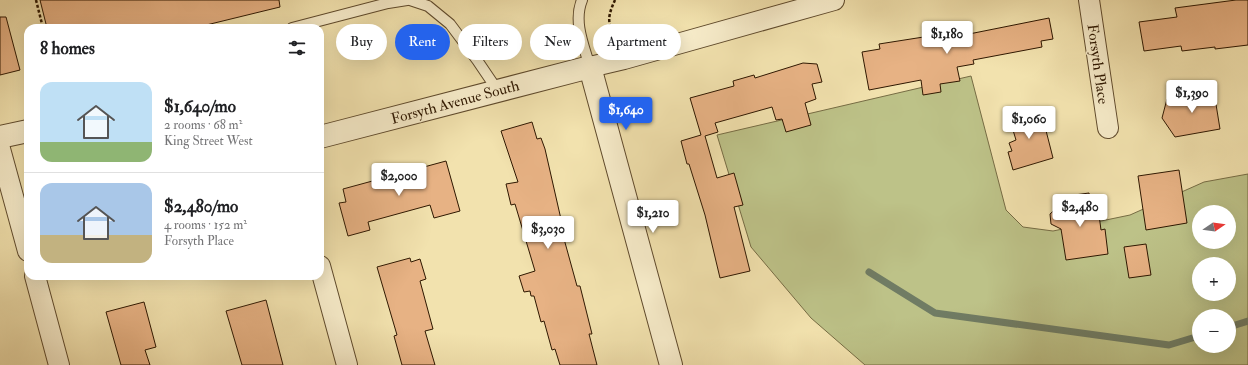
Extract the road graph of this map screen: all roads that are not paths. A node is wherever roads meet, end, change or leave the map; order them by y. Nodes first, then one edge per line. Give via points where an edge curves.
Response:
1 (407, 0) edge
2 (410, 0) edge
3 (582, 0) edge
4 (834, 0) edge
5 (1089, 0) edge
6 (307, 24) edge
7 (590, 67) junction
8 (498, 91) junction
9 (1108, 128) dead end
10 (24, 132) edge
11 (0, 137) edge
12 (324, 137) edge
13 (0, 149) edge
14 (24, 236) edge
15 (36, 280) edge
16 (324, 280) edge
17 (59, 365) edge
18 (347, 365) edge
19 (671, 365) edge

1 - 6 lane
2 - 8 lane via 428,6 450,24
3 - 7 lane via 578,26
4 - 7 street
5 - 9 street, Forsyth Place
7 - 8 street, Forsyth Avenue South
7 - 19 street
8 - 12 street, Forsyth Avenue South
10 - 11 street
13 - 14 street
15 - 17 street
16 - 18 street

